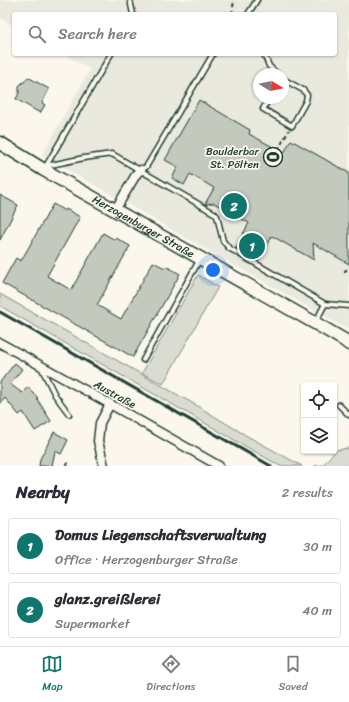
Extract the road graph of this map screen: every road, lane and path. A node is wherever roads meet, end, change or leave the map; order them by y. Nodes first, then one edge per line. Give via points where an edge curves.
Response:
1 (130, 0) edge
2 (234, 0) edge
3 (257, 0) edge
4 (133, 12) edge
5 (232, 12) edge
6 (249, 12) edge
7 (109, 56) edge
8 (212, 56) edge
9 (265, 56) edge
10 (271, 68) edge
11 (289, 82) edge
12 (266, 104) edge
13 (292, 126) junction
14 (0, 143) edge
15 (278, 150) dead end
16 (45, 168) junction
17 (141, 170) junction
18 (115, 210) junction
19 (200, 258) junction
20 (349, 267) edge
21 (344, 272) dead end
22 (325, 304) junction
23 (349, 306) edge
24 (315, 323) junction
25 (0, 343) edge
26 (349, 344) edge
27 (142, 360) dead end
28 (40, 365) junction
29 (110, 404) junction
30 (339, 405) dead end
31 (69, 414) dead end
32 (349, 415) edge
33 (68, 462) dead end
34 (67, 466) edge
35 (104, 466) edge
36 (219, 466) edge

1 - 4 lane
2 - 5 path
3 - 6 lane
7 - 16 lane
8 - 17 lane via 146,167
9 - 10 lane
11 - 13 lane via 307,95
12 - 13 lane via 264,109
13 - 15 path
14 - 16 street, Herzogenburger Straße
16 - 17 lane via 112,154
16 - 18 street, Herzogenburger Straße
17 - 18 street
17 - 22 lane via 214,213 223,241 229,248
18 - 19 street, Herzogenburger Straße
19 - 24 street, Herzogenburger Straße
19 - 27 lane
20 - 21 path
22 - 23 lane
22 - 24 lane
24 - 26 street, Herzogenburger Straße
25 - 28 street, Austraße
28 - 29 street, Austraße
28 - 31 lane via 55,396
29 - 35 street via 100,424 98,441
29 - 36 street, Austraße
30 - 32 lane
33 - 34 path

